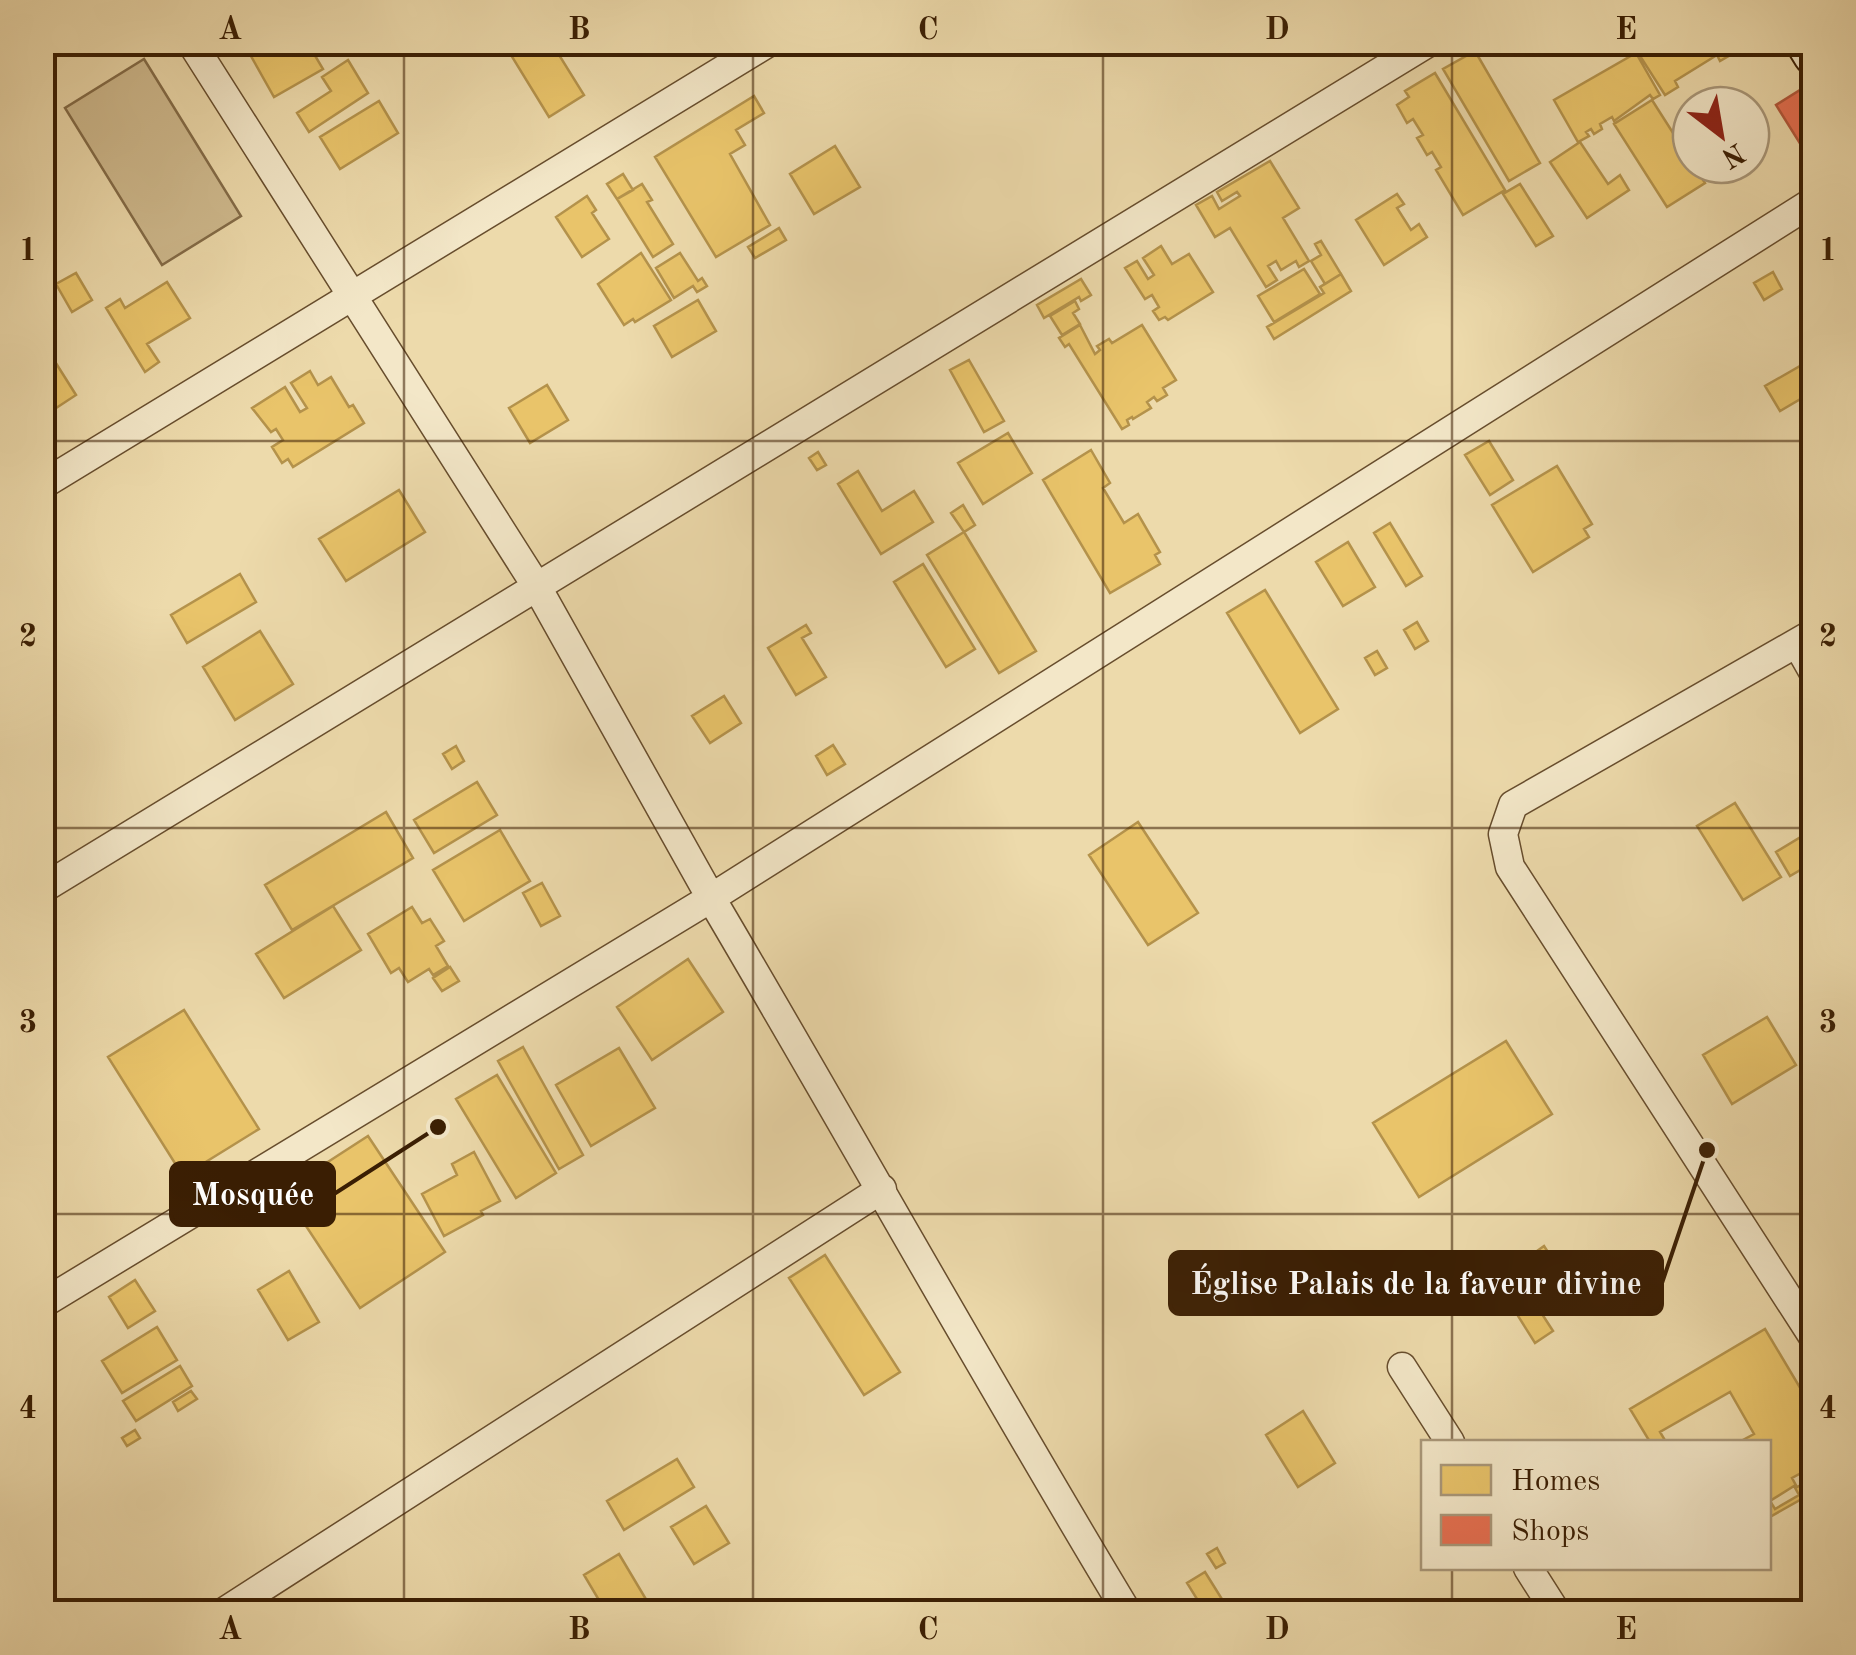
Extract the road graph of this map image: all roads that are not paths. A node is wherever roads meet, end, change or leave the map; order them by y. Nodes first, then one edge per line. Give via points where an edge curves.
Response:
1 (191, 42) edge
2 (769, 42) edge
3 (1429, 42) edge
4 (1806, 42) edge
5 (1814, 55) edge
6 (1814, 201) edge
7 (351, 299) junction
8 (42, 485) edge
9 (537, 587) junction
10 (1805, 638) edge
11 (1814, 673) edge
12 (42, 889) edge
13 (711, 898) junction
14 (882, 1189) junction
15 (42, 1304) edge
16 (1814, 1338) edge
17 (1402, 1367) dead end
18 (1449, 1440) edge
19 (1529, 1570) edge
20 (224, 1612) edge
21 (1127, 1612) edge
22 (1556, 1612) edge

1 - 7 street
2 - 7 street
3 - 9 street
4 - 5 street
6 - 13 street
7 - 8 street
7 - 9 street
9 - 12 street
9 - 13 street
10 - 11 street
10 - 16 street via 1513,805 1503,834 1510,867
13 - 14 street
13 - 15 street
14 - 20 street
14 - 21 street
17 - 18 street
19 - 22 street

